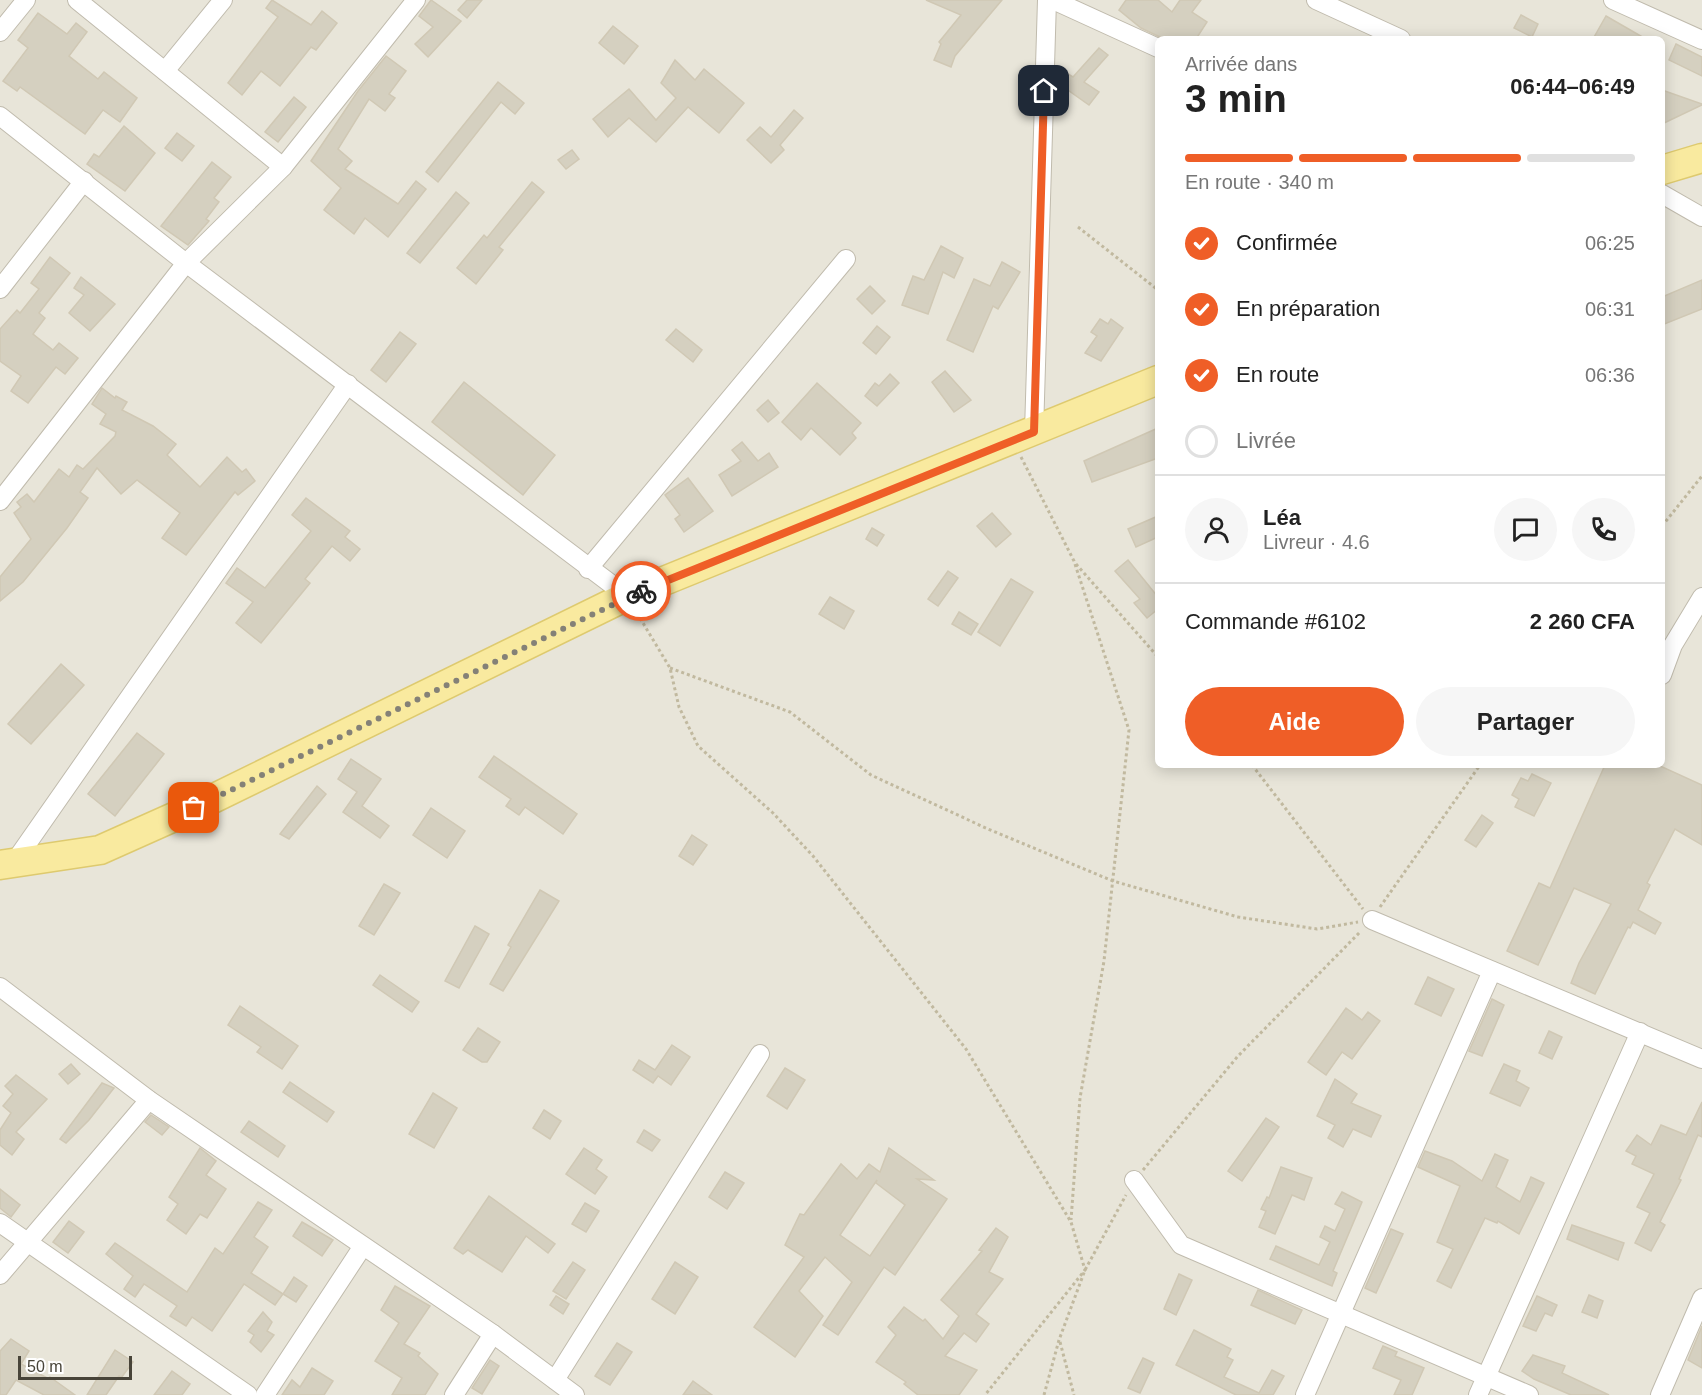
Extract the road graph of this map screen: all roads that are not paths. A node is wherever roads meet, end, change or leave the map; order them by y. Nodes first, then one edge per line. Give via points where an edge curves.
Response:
1 (26, 0) edge
2 (77, 0) edge
3 (223, 0) edge
4 (416, 0) edge
5 (1047, 0) edge
6 (1053, 0) edge
7 (1316, 0) edge
8 (1613, 0) edge
9 (0, 32) edge
10 (1394, 36) edge
11 (1702, 40) edge
12 (1155, 47) edge
13 (165, 70) junction
14 (0, 116) edge
15 (283, 167) junction
16 (84, 181) junction
17 (1665, 196) edge
18 (1702, 217) edge
19 (846, 259) dead end
20 (186, 263) junction
21 (0, 289) edge
22 (1155, 382) edge
23 (348, 384) junction
24 (1023, 436) junction
25 (0, 501) edge
26 (588, 569) junction
27 (627, 596) junction
28 (1702, 597) edge
29 (1665, 667) edge
30 (6, 865) edge
31 (1372, 920) road end
32 (1491, 971) junction
33 (0, 987) edge
34 (1640, 1032) junction
35 (760, 1054) dead end
36 (1702, 1059) edge
37 (149, 1100) junction
38 (1134, 1180) road end
39 (0, 1223) edge
40 (29, 1241) junction
41 (363, 1246) junction
42 (0, 1275) edge
43 (1702, 1298) edge
44 (1343, 1314) junction
45 (493, 1334) junction
46 (1487, 1375) junction
47 (555, 1380) junction
48 (248, 1395) edge
49 (265, 1395) edge
50 (454, 1395) edge
51 (575, 1395) edge
52 (1305, 1395) edge
53 (1478, 1395) edge
54 (1529, 1395) edge
55 (1660, 1395) edge

1 - 9 street
2 - 13 street
3 - 13 street
4 - 15 street
5 - 24 street
6 - 12 street
7 - 10 street
8 - 11 street
13 - 15 street
14 - 16 street
15 - 20 street
16 - 20 street
16 - 21 street
17 - 18 street
19 - 26 street
20 - 23 street
20 - 25 street
22 - 24 main road
23 - 26 street
23 - 30 street
24 - 27 main road
26 - 27 street
27 - 30 main road via 100,850
28 - 29 street via 1673,645
31 - 32 street
32 - 34 street
32 - 44 street
33 - 37 street
34 - 36 street
34 - 46 street
35 - 47 street
37 - 40 street
37 - 41 street
38 - 44 street via 1181,1245
39 - 40 street
40 - 42 street
40 - 48 street
41 - 45 street
41 - 49 street
43 - 55 street
44 - 46 street
44 - 52 street
45 - 47 street
45 - 50 street
46 - 53 street
46 - 54 street
47 - 51 street

